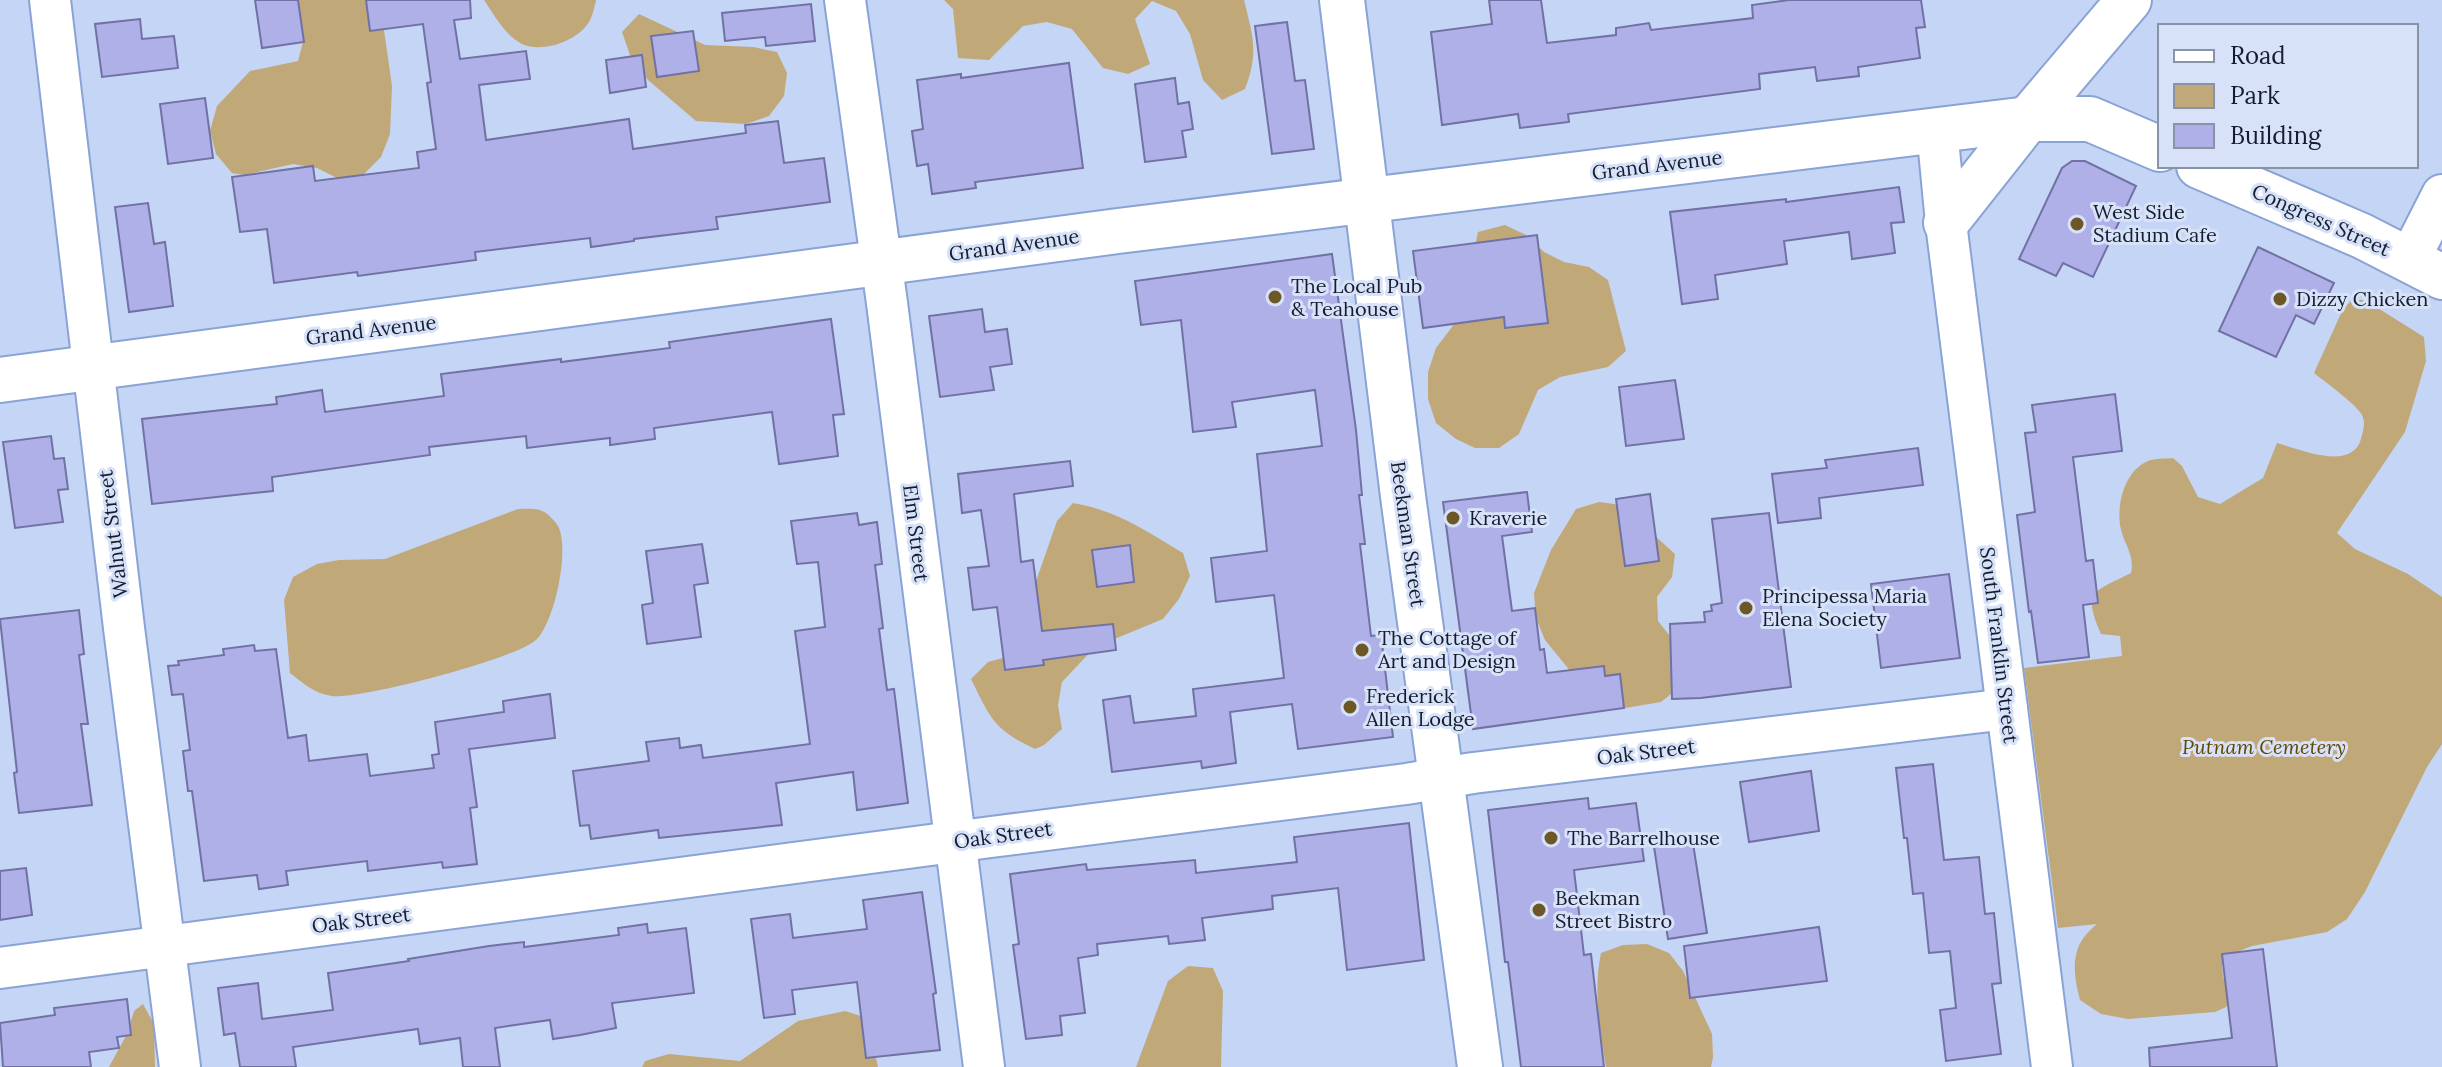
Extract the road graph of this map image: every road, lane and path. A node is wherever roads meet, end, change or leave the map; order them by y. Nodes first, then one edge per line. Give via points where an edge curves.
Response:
1 (50, 0) edge
2 (845, 0) edge
3 (1342, 0) edge
4 (2129, 0) edge
5 (2028, 119) junction
6 (1937, 129) junction
7 (2158, 148) edge
8 (2204, 168) edge
9 (2442, 195) edge
10 (1365, 202) junction
11 (1946, 223) junction
12 (881, 263) junction
13 (2425, 269) edge
14 (93, 367) junction
15 (0, 380) edge
16 (2007, 709) junction
17 (1442, 778) junction
18 (957, 841) junction
19 (165, 945) junction
20 (0, 968) edge
21 (180, 1067) edge
22 (984, 1067) edge
23 (1480, 1067) edge
24 (2052, 1067) edge

1 - 14 street, Walnut Street
2 - 12 street, Elm Street
3 - 10 street, Beekman Street
4 - 5 street
5 - 6 street, Grand Avenue
5 - 7 street via 2090,119
5 - 11 street
6 - 10 street, Grand Avenue
6 - 11 street, South Franklin Street
8 - 13 street, Congress Street
9 - 13 street
10 - 12 street, Grand Avenue
10 - 17 street, Beekman Street
11 - 16 street, South Franklin Street
12 - 14 street, Grand Avenue
12 - 18 street, Elm Street
14 - 15 street, Grand Avenue
14 - 19 street, Walnut Street
16 - 17 street, Oak Street
16 - 24 street, South Franklin Street
17 - 18 street, Oak Street
17 - 23 street, Beekman Street
18 - 19 street, Oak Street
18 - 22 street, Elm Street
19 - 20 street, Oak Street
19 - 21 street, Walnut Street

